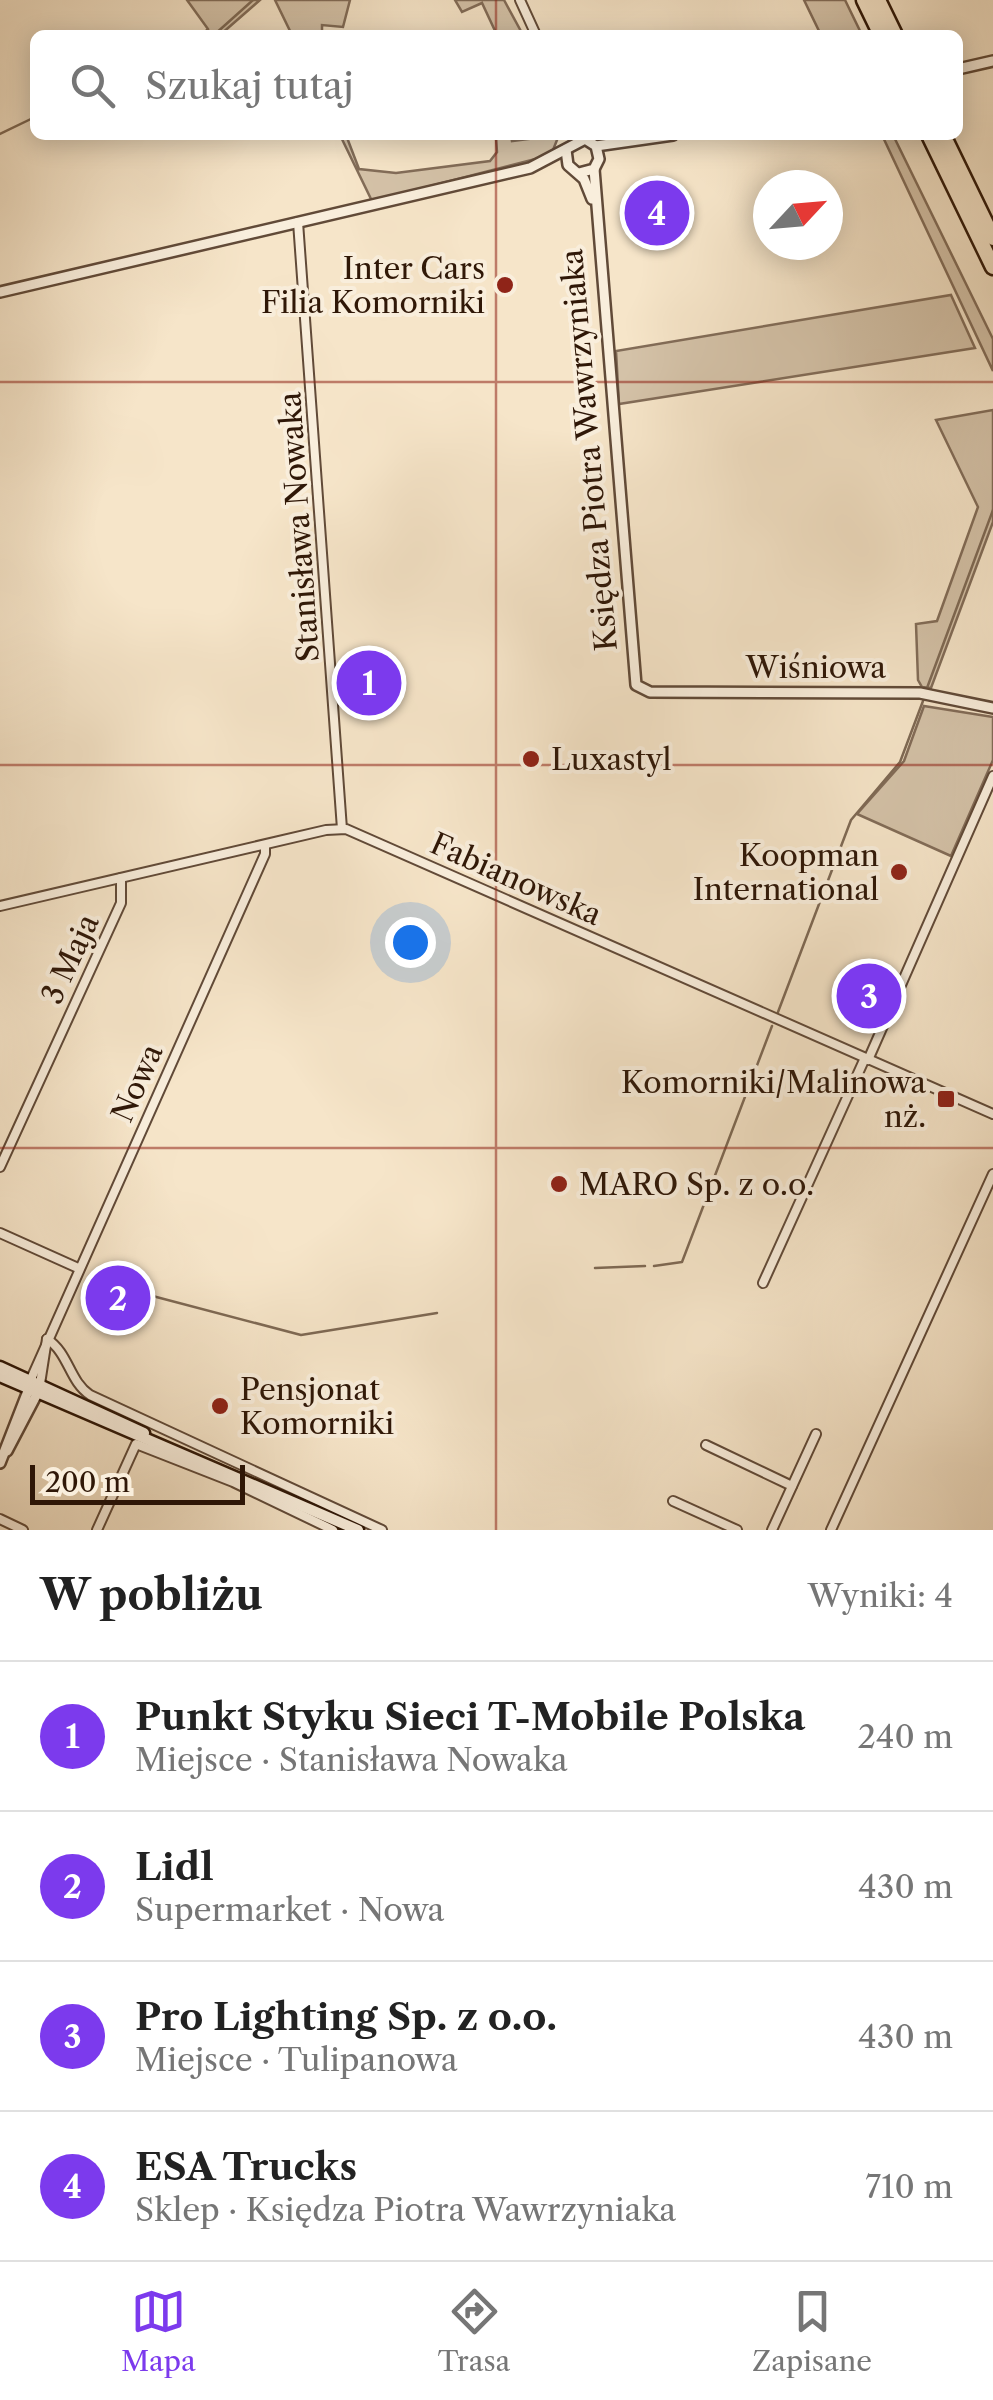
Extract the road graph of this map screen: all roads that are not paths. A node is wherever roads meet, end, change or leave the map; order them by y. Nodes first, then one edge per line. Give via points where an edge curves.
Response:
1 (520, 0) edge
2 (864, 0) edge
3 (878, 0) edge
4 (534, 30) edge
5 (879, 30) edge
6 (893, 30) edge
7 (993, 61) edge
8 (963, 68) edge
9 (590, 140) edge
10 (650, 140) edge
11 (931, 140) edge
12 (945, 140) edge
13 (570, 142) edge
14 (641, 142) junction
15 (597, 164) junction
16 (568, 166) junction
17 (530, 168) junction
18 (579, 173) junction
19 (595, 206) junction
20 (298, 222) junction
21 (993, 238) edge
22 (993, 268) edge
23 (0, 292) edge
24 (638, 689) joint
25 (993, 708) edge
26 (993, 776) edge
27 (342, 829) junction
28 (265, 845) junction
29 (121, 878) junction
30 (0, 906) edge
31 (867, 1059) junction
32 (993, 1114) edge
33 (0, 1167) edge
34 (993, 1174) edge
35 (0, 1233) edge
36 (78, 1268) junction
37 (763, 1283) dead end
38 (47, 1338) junction
39 (0, 1368) edge
40 (0, 1376) edge
41 (35, 1386) junction
42 (816, 1434) dead end
43 (706, 1445) dead end
44 (2, 1458) edge
45 (792, 1486) junction
46 (673, 1501) dead end
47 (0, 1519) edge
48 (23, 1530) edge
49 (97, 1530) edge
50 (332, 1530) edge
51 (358, 1530) edge
52 (382, 1530) edge
53 (737, 1530) edge
54 (772, 1530) edge
55 (831, 1530) edge

1 - 4 street
2 - 5 highway
3 - 6 highway
7 - 8 street
9 - 13 street
9 - 14 street
9 - 15 street, Księdza Piotra Wawrzyniaka
10 - 14 street
11 - 22 highway
12 - 21 highway
13 - 16 street
13 - 17 street
14 - 15 street
15 - 18 street
15 - 19 street, Księdza Piotra Wawrzyniaka
16 - 17 street
16 - 18 street
17 - 20 street
18 - 19 street, Księdza Piotra Wawrzyniaka
19 - 24 street, Księdza Piotra Wawrzyniaka
20 - 23 street
20 - 27 street, Stanisława Nowaka
24 - 25 street, Wiśniowa via 920,693
26 - 31 street
27 - 28 street
27 - 31 street, Fabianowska
28 - 29 street
28 - 36 street, Nowa
29 - 30 street
29 - 33 street, 3 Maja via 120,903
31 - 32 street, Fabianowska
31 - 37 street
34 - 55 street
35 - 36 street
36 - 38 street, Nowa
38 - 41 street, Nowa
38 - 52 street via 87,1394
39 - 41 main road
40 - 41 main road
41 - 44 street via 21,1431
41 - 51 main road
42 - 45 street
43 - 45 street
45 - 54 street
46 - 53 street
47 - 48 street
49 - 50 street via 136,1444

